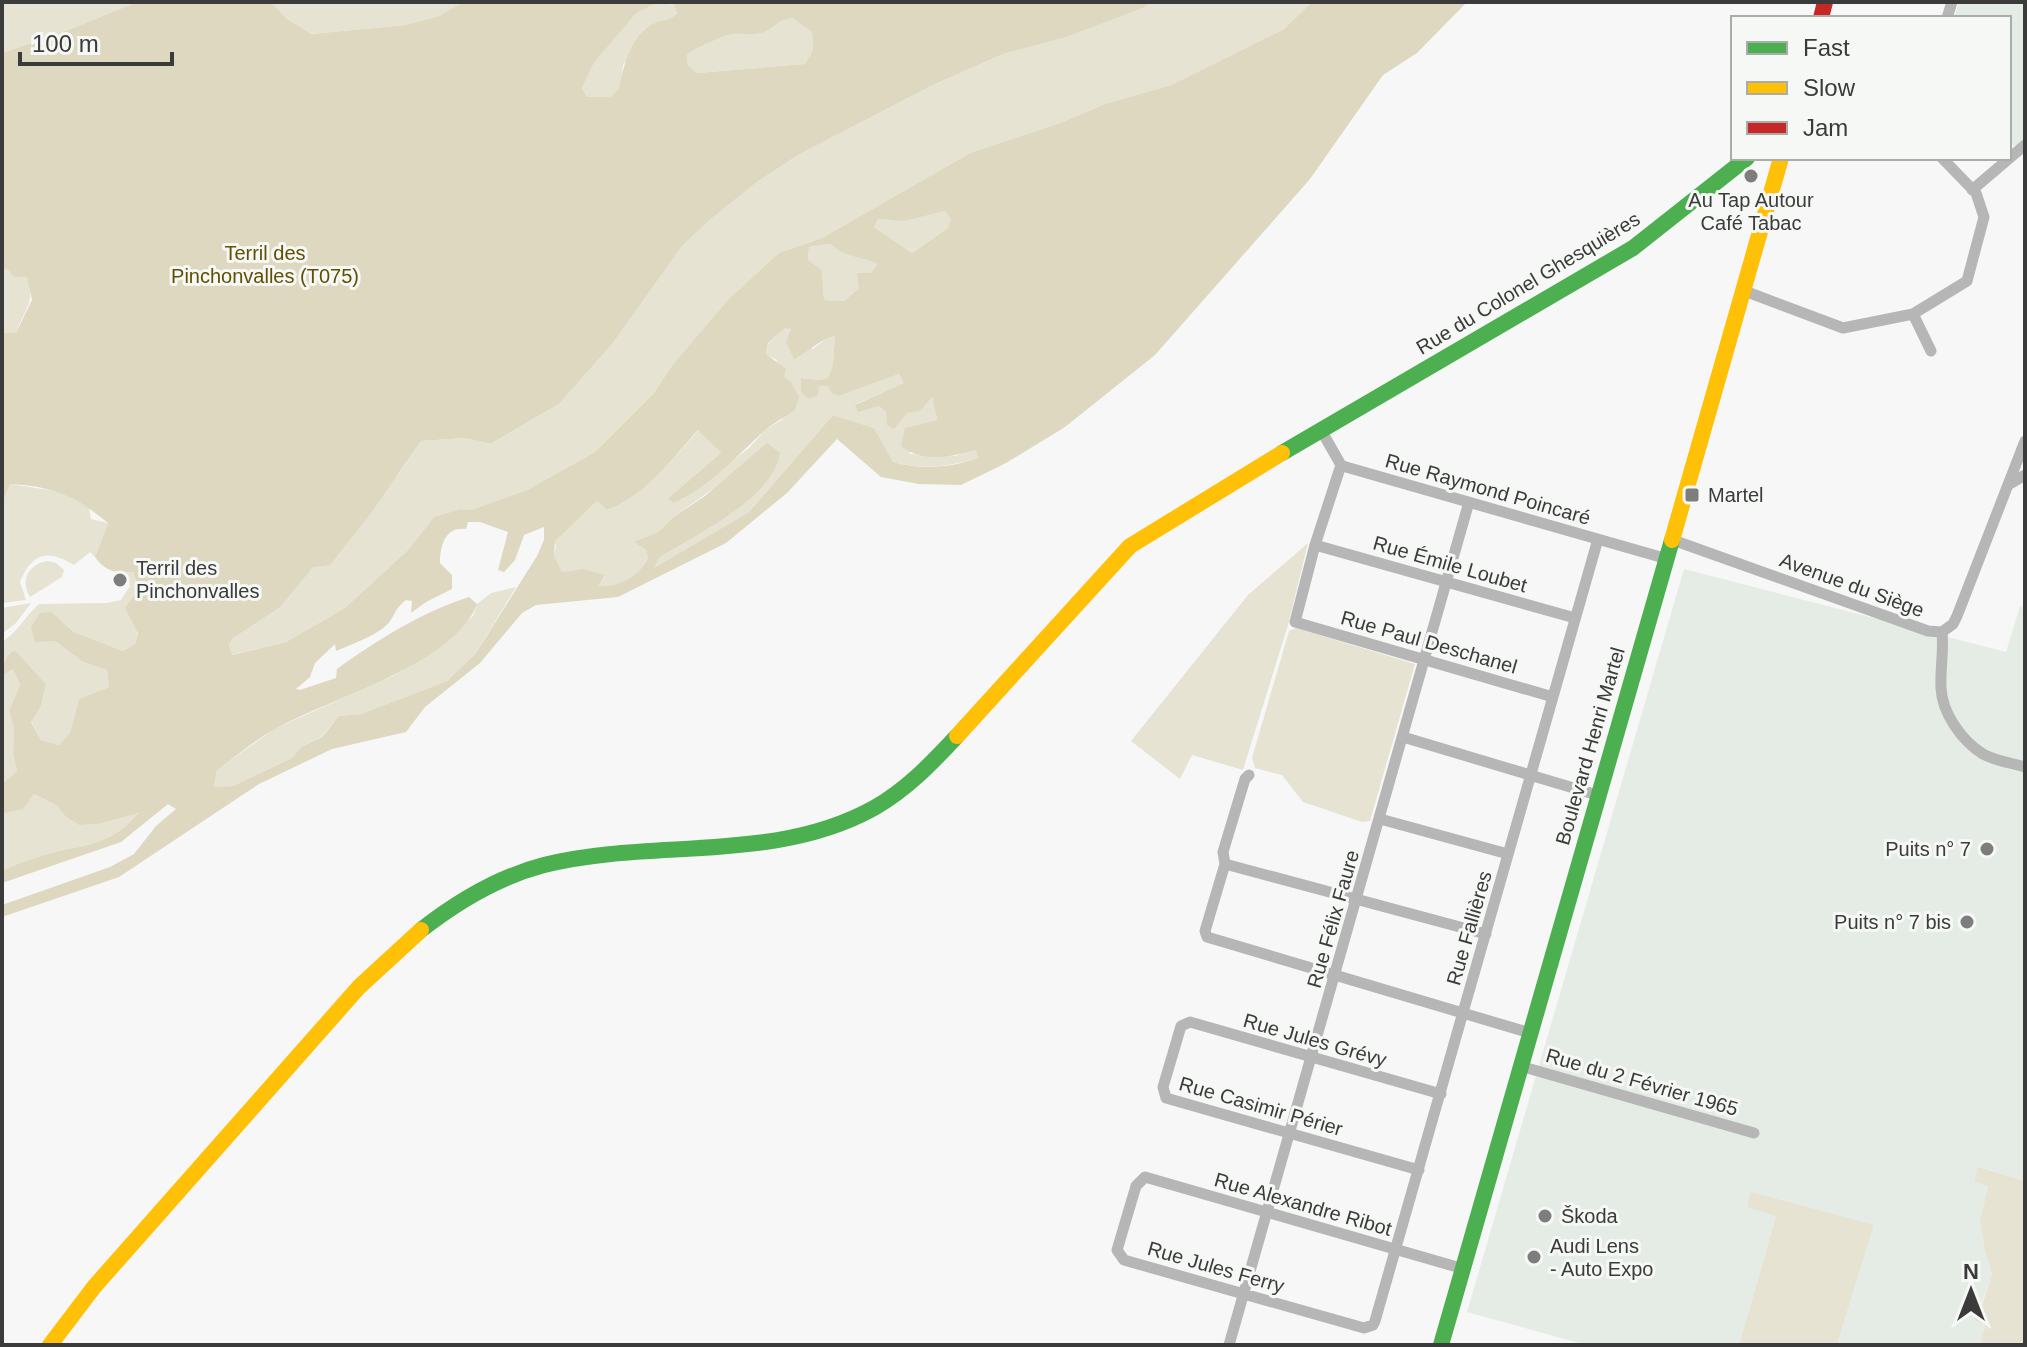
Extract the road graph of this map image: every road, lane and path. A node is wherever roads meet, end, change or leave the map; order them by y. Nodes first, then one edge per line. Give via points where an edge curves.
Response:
1 (1744, 160) edge
2 (1780, 160) edge
3 (1944, 160) edge
4 (2007, 160) edge
5 (1972, 190) junction
6 (1742, 290) junction
7 (1913, 314) junction
8 (1931, 351) dead end
9 (1321, 430) junction
10 (2025, 441) edge
11 (1341, 465) junction
12 (2025, 475) edge
13 (2007, 485) junction
14 (1469, 502) junction
15 (1598, 539) junction
16 (1670, 539) junction
17 (1315, 545) junction
18 (1664, 558) junction
19 (1448, 582) junction
20 (1575, 618) junction
21 (1942, 632) junction
22 (1425, 660) junction
23 (1553, 697) junction
24 (1403, 737) junction
25 (2025, 767) edge
26 (1249, 775) dead end
27 (1531, 776) junction
28 (1597, 795) junction
29 (1380, 819) junction
30 (1508, 854) junction
31 (1225, 864) junction
32 (1357, 898) junction
33 (1486, 934) junction
34 (1335, 975) junction
35 (1463, 1013) junction
36 (1181, 1026) joint
37 (1530, 1033) junction
38 (1311, 1057) junction
39 (1520, 1066) junction
40 (1441, 1094) junction
41 (1754, 1133) dead end
42 (1291, 1134) junction
43 (1419, 1170) junction
44 (1136, 1186) joint
45 (1267, 1212) junction
46 (1395, 1249) junction
47 (1464, 1269) junction
48 (1244, 1294) junction
49 (1373, 1325) joint
50 (50, 1345) edge
51 (1229, 1345) edge
52 (1441, 1345) edge

1 - 9 main road, Rue du Colonel Ghesquières via 1633,248
2 - 6 main road, Boulevard Henri Martel
3 - 5 street
4 - 5 street
5 - 7 street via 1984,217 1967,281
6 - 7 street via 1843,328
6 - 16 main road, Boulevard Henri Martel
7 - 8 street
9 - 11 street
9 - 50 main road, Rue du Colonel Ghesquières via 1130,546 932,763 866,812 821,831 782,839 533,868 475,893 425,926 359,987 94,1287
10 - 13 street
11 - 14 street, Rue Raymond Poincaré
11 - 17 street
12 - 13 street
13 - 21 street via 1957,616
14 - 15 street, Rue Raymond Poincaré
14 - 19 street, Rue Félix Faure
15 - 18 street, Rue Raymond Poincaré
15 - 20 street, Rue Fallières
16 - 18 main road, Boulevard Henri Martel
16 - 21 street, Avenue du Siège
17 - 19 street, Rue Émile Loubet
17 - 22 street, Rue Paul Deschanel via 1295,622
18 - 28 main road, Boulevard Henri Martel
19 - 20 street, Rue Émile Loubet
19 - 22 street, Rue Félix Faure
20 - 23 street, Rue Fallières
21 - 25 street, Avenue du Siège via 1942,700 1949,716 1984,755
22 - 23 street, Rue Paul Deschanel
22 - 24 street, Rue Félix Faure
23 - 27 street, Rue Fallières
24 - 27 street
24 - 29 street, Rue Félix Faure
26 - 31 street via 1223,852
27 - 28 street
27 - 30 street, Rue Fallières
28 - 37 main road, Boulevard Henri Martel
29 - 30 street
29 - 32 street, Rue Félix Faure
30 - 33 street, Rue Fallières
31 - 32 street
31 - 34 street via 1207,937
32 - 33 street
32 - 34 street, Rue Félix Faure
33 - 35 street, Rue Fallières
34 - 35 street
34 - 38 street, Rue Félix Faure
35 - 37 street
35 - 40 street, Rue Fallières
36 - 38 street, Rue Jules Grévy via 1190,1022
36 - 42 street, Rue Casimir Périer via 1163,1087 1166,1098
37 - 39 main road, Boulevard Henri Martel
38 - 40 street, Rue Jules Grévy
38 - 42 street, Rue Félix Faure
39 - 41 street, Rue du 2 Février 1965
39 - 47 main road, Boulevard Henri Martel
40 - 43 street, Rue Fallières
42 - 43 street, Rue Casimir Périer
42 - 45 street, Rue Félix Faure
43 - 46 street, Rue Fallières
44 - 45 street, Rue Alexandre Ribot via 1145,1177
44 - 48 street, Rue Jules Ferry via 1117,1250 1120,1256
45 - 46 street, Rue Alexandre Ribot
45 - 48 street, Rue Félix Faure
46 - 47 street, Rue Alexandre Ribot
46 - 49 street, Rue Fallières
47 - 52 main road, Boulevard Henri Martel
48 - 49 street, Rue Jules Ferry via 1364,1328
48 - 51 street, Rue Félix Faure

